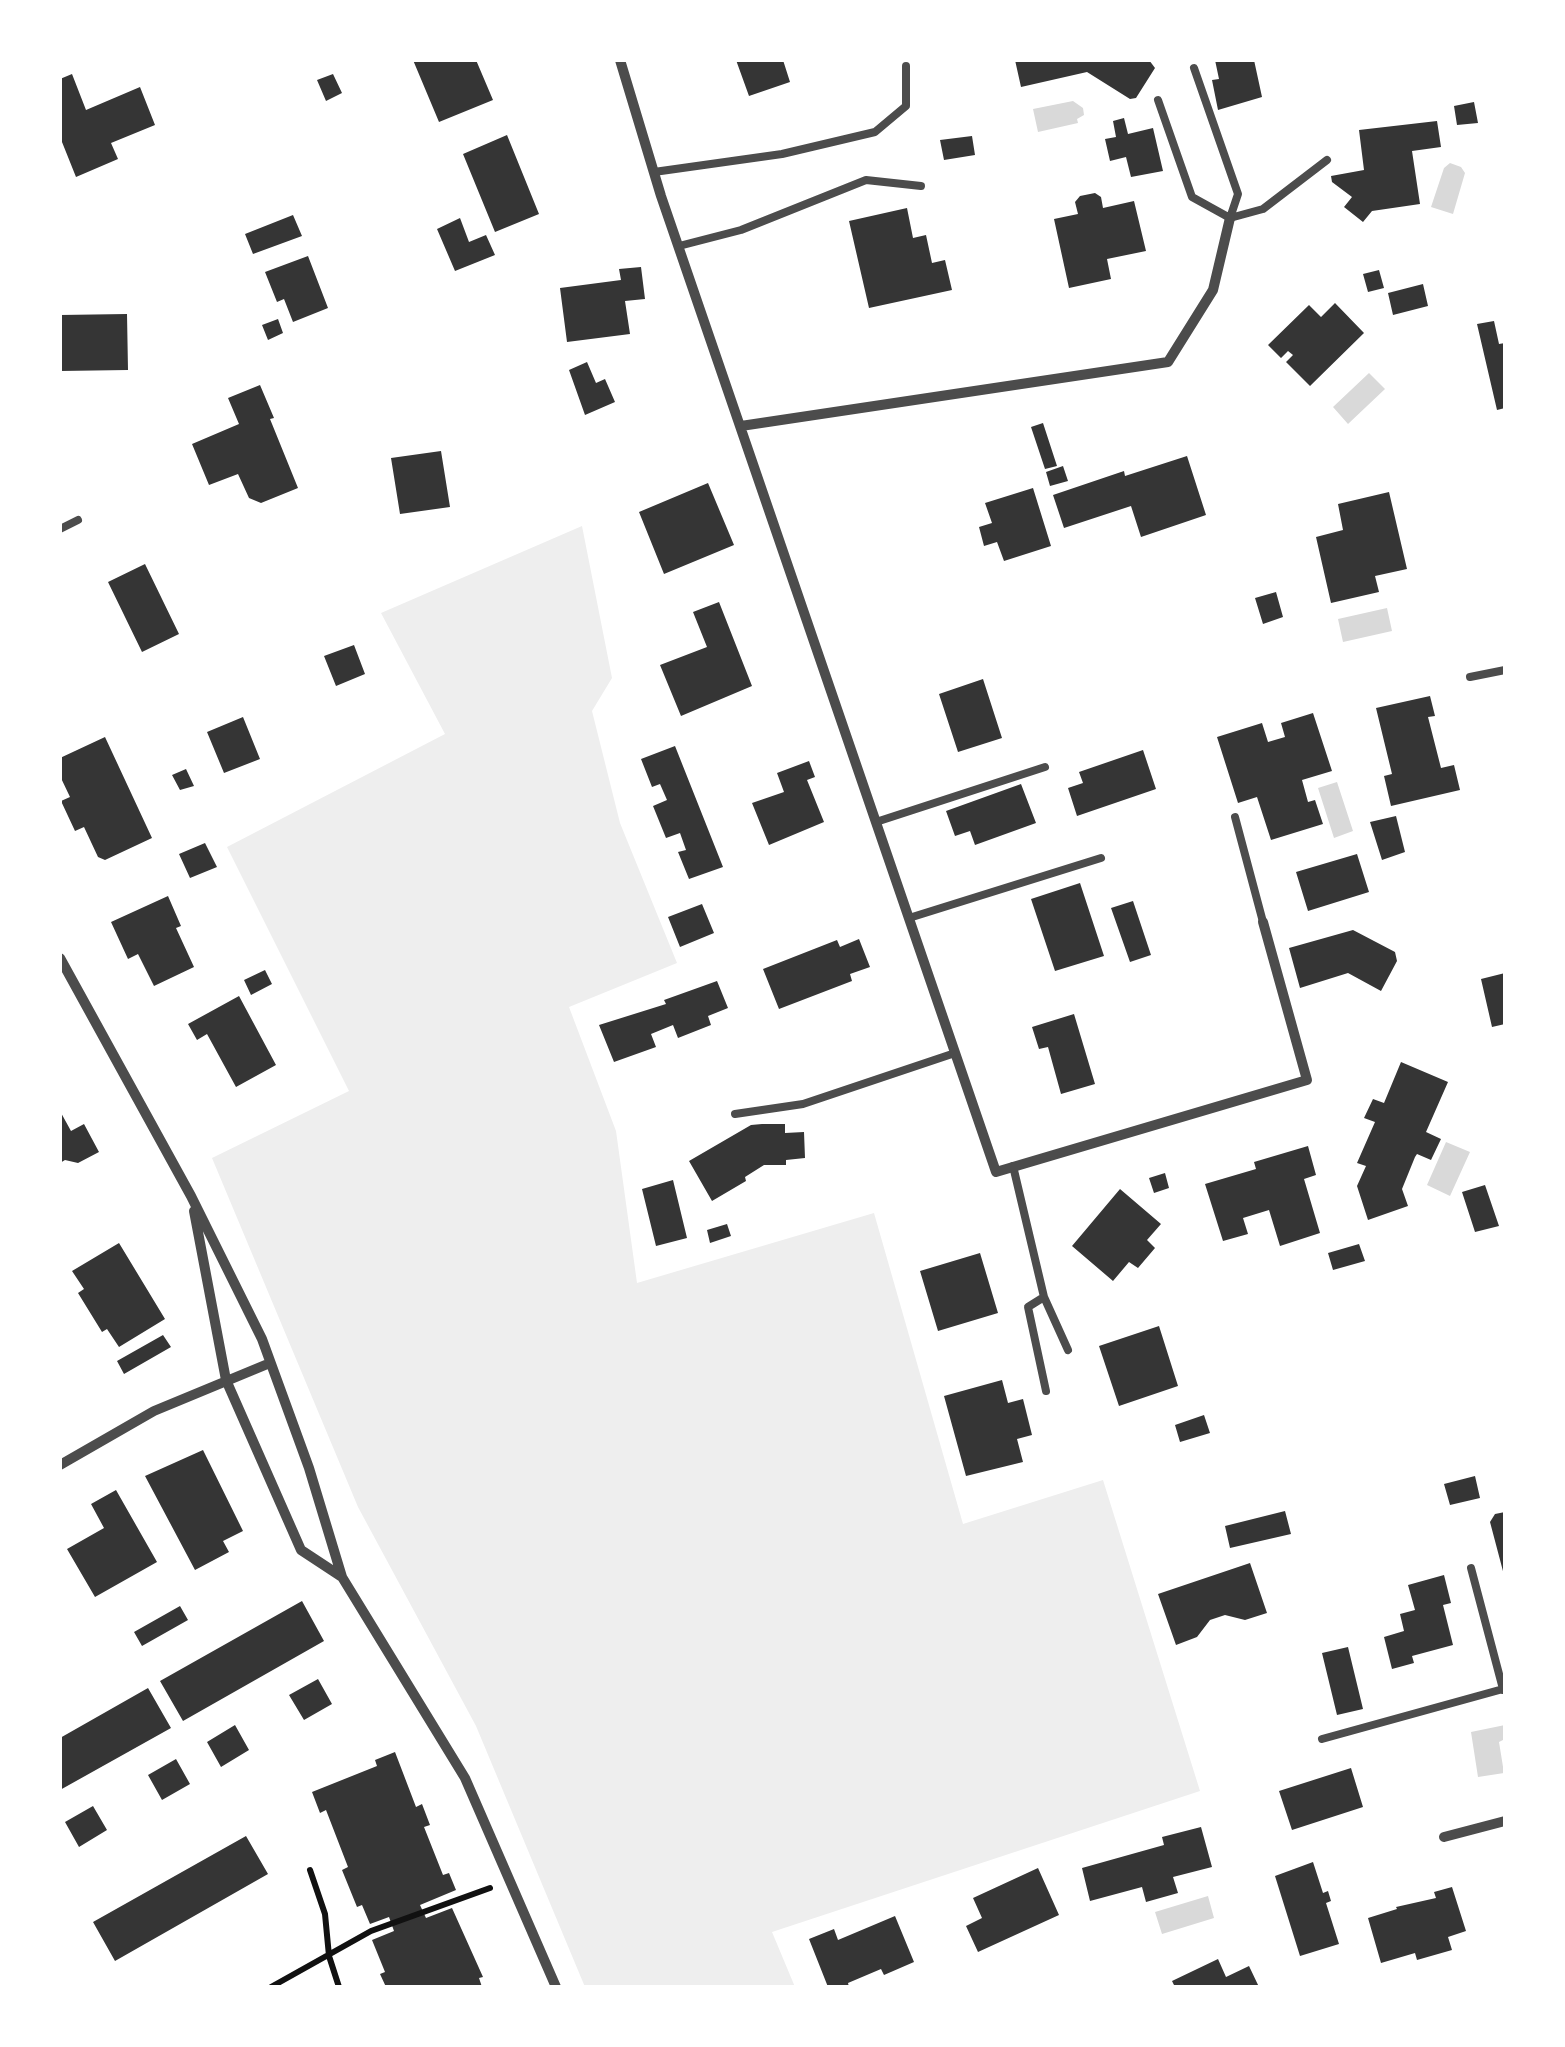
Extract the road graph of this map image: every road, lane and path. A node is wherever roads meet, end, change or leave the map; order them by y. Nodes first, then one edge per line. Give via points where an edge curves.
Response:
1 (620, 60) edge
2 (906, 66) dead end
3 (1194, 68) dead end
4 (1158, 100) dead end
5 (1328, 160) dead end
6 (654, 172) junction
7 (921, 186) dead end
8 (1230, 218) junction
9 (679, 246) junction
10 (741, 426) junction
11 (78, 520) dead end
12 (60, 529) edge
13 (1505, 670) edge
14 (1470, 676) dead end
15 (1045, 767) dead end
16 (1236, 817) dead end
17 (876, 822) junction
18 (1101, 858) dead end
19 (909, 918) junction
20 (1263, 922) joint
21 (60, 958) edge
22 (955, 1053) junction
23 (735, 1114) dead end
24 (1013, 1166) junction
25 (191, 1196) junction
26 (1044, 1297) junction
27 (1068, 1350) dead end
28 (270, 1362) junction
29 (226, 1380) junction
30 (1046, 1391) dead end
31 (60, 1466) edge
32 (1471, 1568) dead end
33 (342, 1576) junction
34 (1504, 1688) edge
35 (1322, 1739) dead end
36 (1505, 1821) edge
37 (1444, 1837) dead end
38 (310, 1870) dead end
39 (510, 1880) junction
40 (329, 1956) junction
41 (271, 1987) edge
42 (339, 1987) edge
43 (556, 1987) edge

1 - 6 street
2 - 6 lane via 906,106 875,132 782,154
3 - 8 lane via 1238,194
4 - 8 lane via 1192,197
5 - 8 lane via 1262,209
6 - 9 street
7 - 9 lane via 866,180 741,230
8 - 10 street via 1214,290 1168,362
9 - 10 street
10 - 17 street
11 - 12 lane
13 - 14 lane
15 - 17 lane
16 - 20 lane
17 - 19 street
18 - 19 lane
19 - 22 street
20 - 24 street via 1306,1080
21 - 25 street
22 - 23 lane via 802,1104
22 - 24 street via 996,1172
24 - 26 lane
25 - 28 street
25 - 29 street
26 - 27 lane
26 - 30 lane via 1028,1307
28 - 29 street
28 - 33 street
29 - 31 street via 154,1411
29 - 33 street via 300,1550
32 - 34 lane
33 - 39 street via 465,1778
34 - 35 lane
36 - 37 street
38 - 40 path via 325,1914
39 - 40 path via 371,1930
39 - 43 street
40 - 41 path
40 - 42 path

